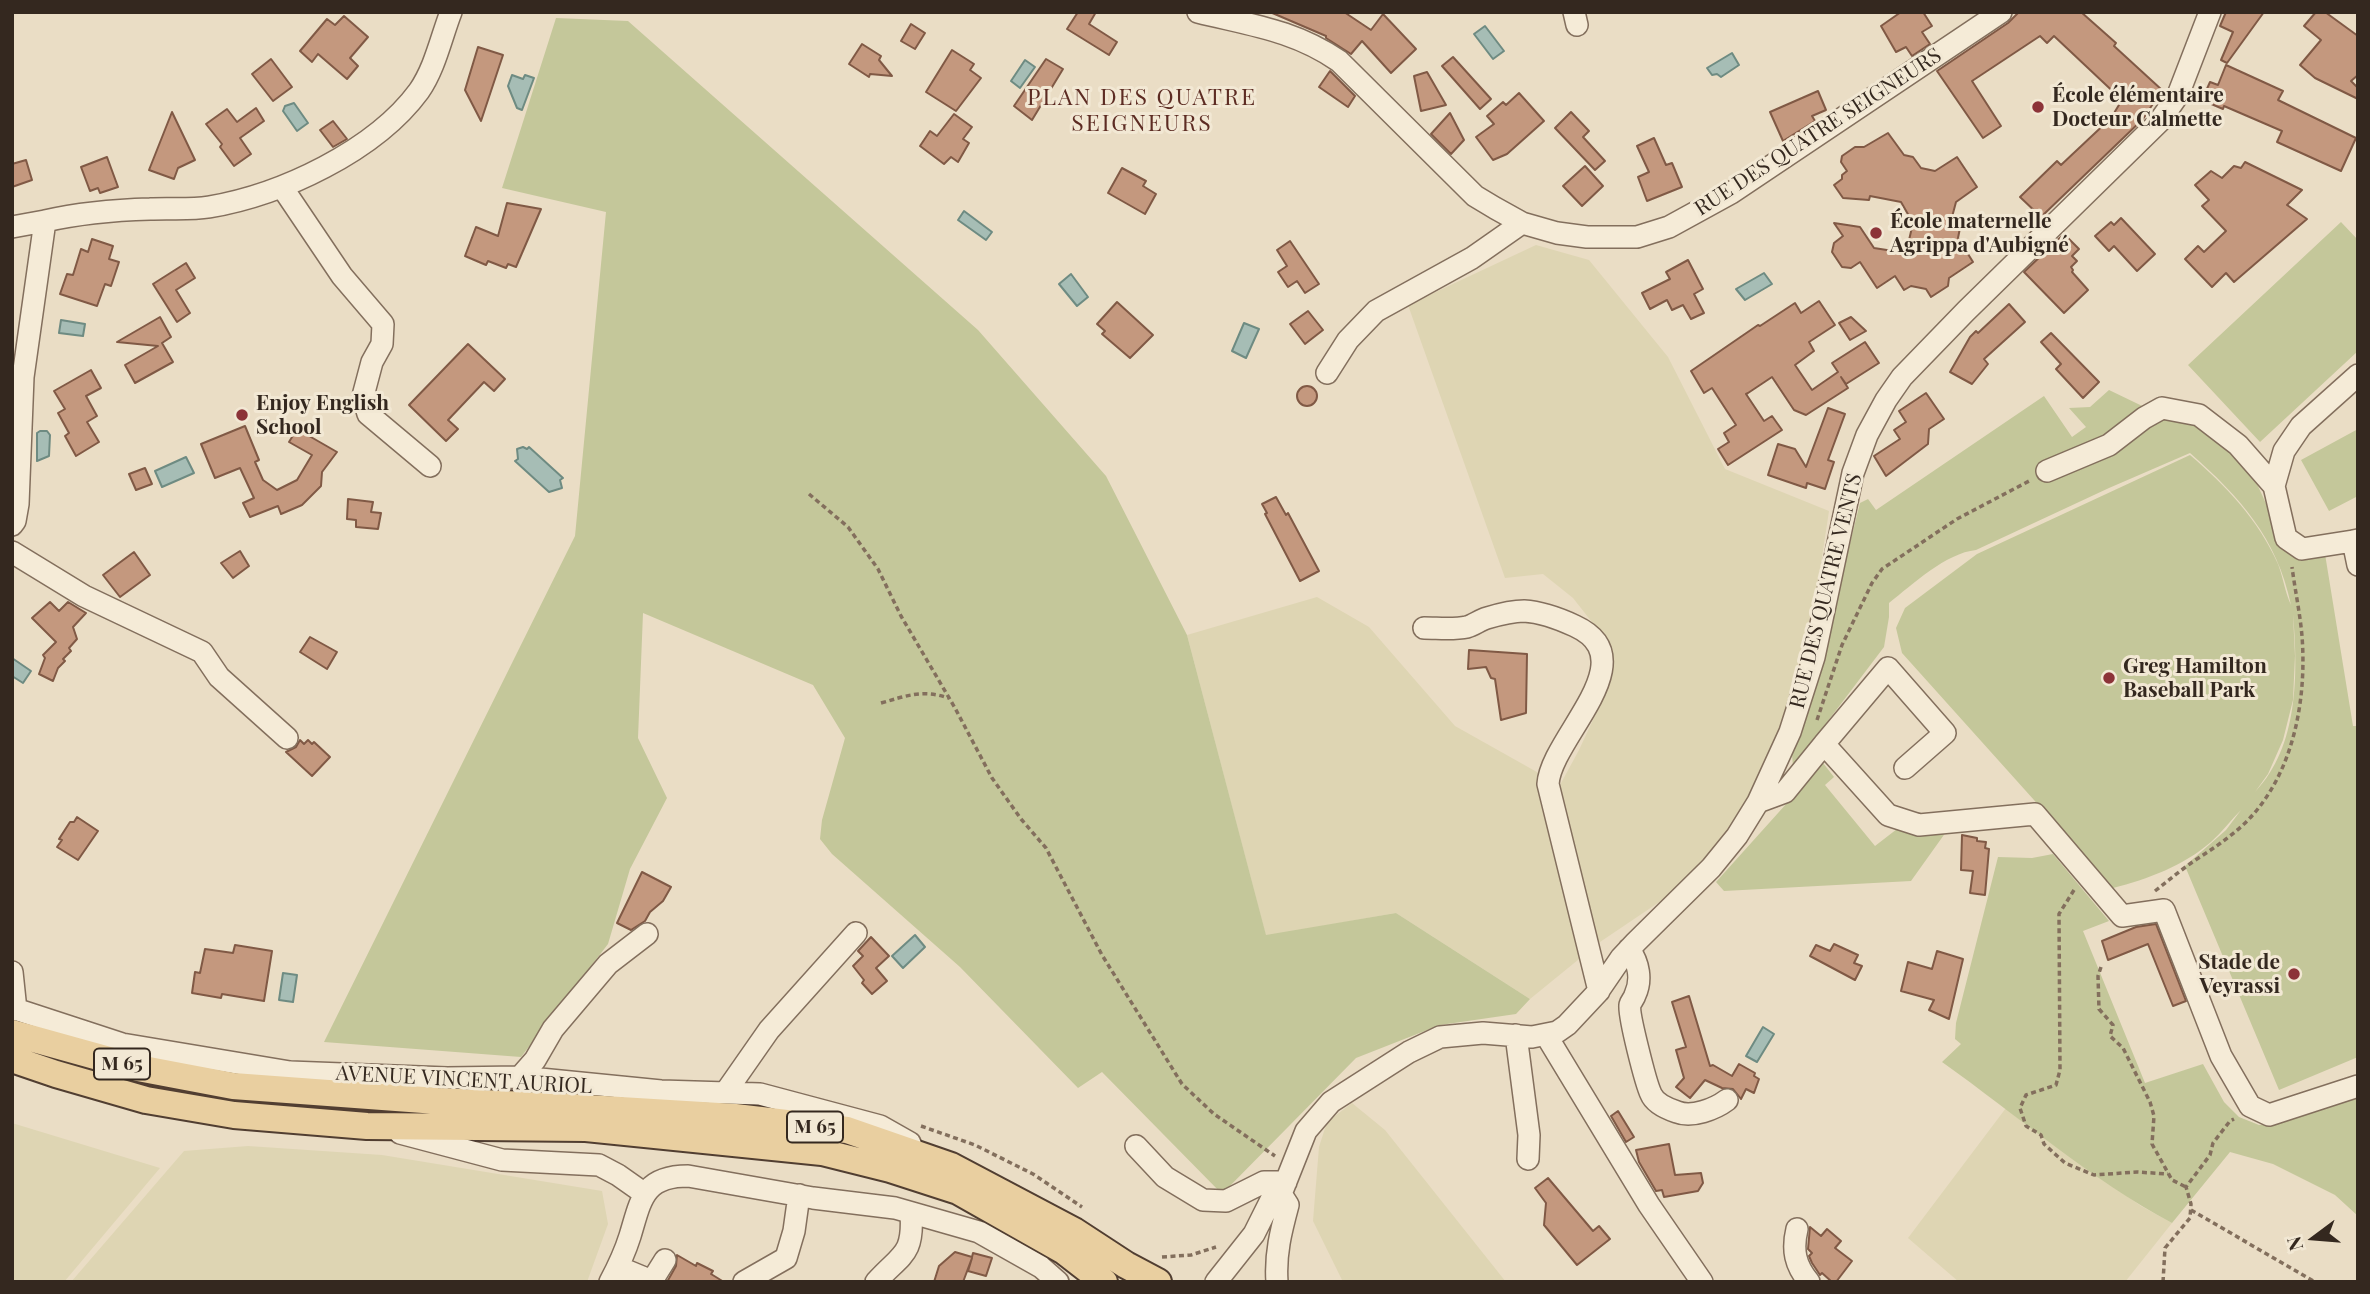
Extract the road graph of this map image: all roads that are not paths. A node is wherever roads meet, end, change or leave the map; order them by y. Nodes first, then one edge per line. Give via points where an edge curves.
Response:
1 (450, 12) edge
2 (1198, 12) edge
3 (2001, 12) edge
4 (2210, 12) edge
5 (282, 187) junction
6 (45, 221) junction
7 (1522, 223) junction
8 (12, 227) edge
9 (1326, 373) dead end
10 (2358, 375) edge
11 (430, 466) dead end
12 (2047, 471) road end
13 (2274, 486) junction
14 (12, 524) edge
15 (2356, 541) edge
16 (12, 552) edge
17 (2358, 565) edge
18 (1424, 628) dead end
19 (287, 738) dead end
20 (1824, 744) junction
21 (1905, 768) dead end
22 (1758, 802) junction
23 (856, 933) dead end
24 (647, 934) dead end
25 (1629, 949) junction
26 (12, 972) edge
27 (1599, 991) junction
28 (14, 1017) edge
29 (1516, 1035) junction
30 (1546, 1035) junction
31 (17, 1062) edge
32 (520, 1077) junction
33 (2358, 1086) edge
34 (725, 1093) junction
35 (1727, 1100) dead end
36 (370, 1126) junction
37 (1136, 1146) dead end
38 (1528, 1159) dead end
39 (951, 1166) junction
40 (1286, 1180) junction
41 (645, 1194) junction
42 (799, 1195) junction
43 (911, 1213) junction
44 (1797, 1229) dead end
45 (665, 1260) dead end
46 (614, 1274) edge
47 (744, 1282) edge
48 (876, 1282) edge
49 (1058, 1282) edge
50 (1104, 1282) edge
51 (1158, 1282) edge
52 (1216, 1282) edge
53 (1277, 1282) edge
54 (1702, 1282) edge
55 (1809, 1282) edge

1 - 5 street via 430,71 398,115 354,149
2 - 7 street, RUE DES QUATRE SEIGNEURS via 1277,31 1323,50 1475,196
3 - 7 street, RUE DES QUATRE SEIGNEURS via 1731,193 1669,227 1622,238 1571,236
4 - 22 street, RUE DES QUATRE VENTS via 2178,95 2159,122 1966,311 1886,400 1853,473 1814,657 1790,732
5 - 6 street via 208,207 117,209
5 - 11 street via 342,276 383,324 383,344 372,362 363,396 368,414
6 - 8 street
6 - 14 street via 23,377 18,504
7 - 9 street via 1472,258 1376,311 1348,340
10 - 13 street via 2301,426 2284,451
12 - 13 street via 2109,445 2162,408 2199,415 2238,446
13 - 15 street via 2286,538 2302,550
15 - 17 street
16 - 19 street via 84,596 202,652 219,677
18 - 27 street via 1469,626 1522,611 1559,618 1598,642 1604,663 1598,682 1549,772 1548,784
20 - 21 street via 1888,668 1945,733
20 - 22 street via 1785,792
20 - 33 street via 1888,815 1919,825 2035,814 2122,916 2164,910 2221,1056 2249,1106 2269,1115
22 - 25 street, RUE DES QUATRE VENTS via 1711,868
23 - 34 street via 769,1030
24 - 32 street via 608,964
25 - 27 street, RUE DES QUATRE VENTS
25 - 35 street via 1640,977 1630,1005 1631,1020 1651,1097 1682,1114 1718,1107
26 - 28 street
27 - 30 street, RUE DES QUATRE VENTS via 1567,1025
28 - 32 street, AVENUE VINCENT AURIOL via 122,1044 290,1072
28 - 39 main road, AVENUE VINCENT AURIOL / M 65 via 138,1068 233,1086 736,1117 847,1130
29 - 30 street
29 - 38 street
29 - 40 street via 1440,1037 1409,1052 1331,1102 1306,1131
30 - 54 street via 1649,1205
31 - 36 main road, AVENUE VINCENT AURIOL / M 65 via 146,1100 234,1115
32 - 34 street, AVENUE VINCENT AURIOL
34 - 39 street, AVENUE VINCENT AURIOL via 761,1094 880,1126
36 - 41 street, AVENUE VINCENT AURIOL via 502,1160 599,1166
36 - 50 main road, AVENUE VINCENT AURIOL / M 65 via 586,1128 822,1152 958,1191 1063,1251
37 - 40 street via 1165,1177 1203,1200 1226,1201 1264,1182
39 - 51 main road, AVENUE VINCENT AURIOL / M 65
40 - 52 street via 1254,1234
40 - 53 street via 1288,1205 1275,1261
41 - 42 street via 660,1181 688,1176
41 - 46 street
42 - 43 street
42 - 47 street via 786,1258
43 - 48 street via 907,1252
43 - 49 street via 979,1232 1041,1267
44 - 55 street via 1795,1257
45 - 46 street via 655,1276 647,1279

